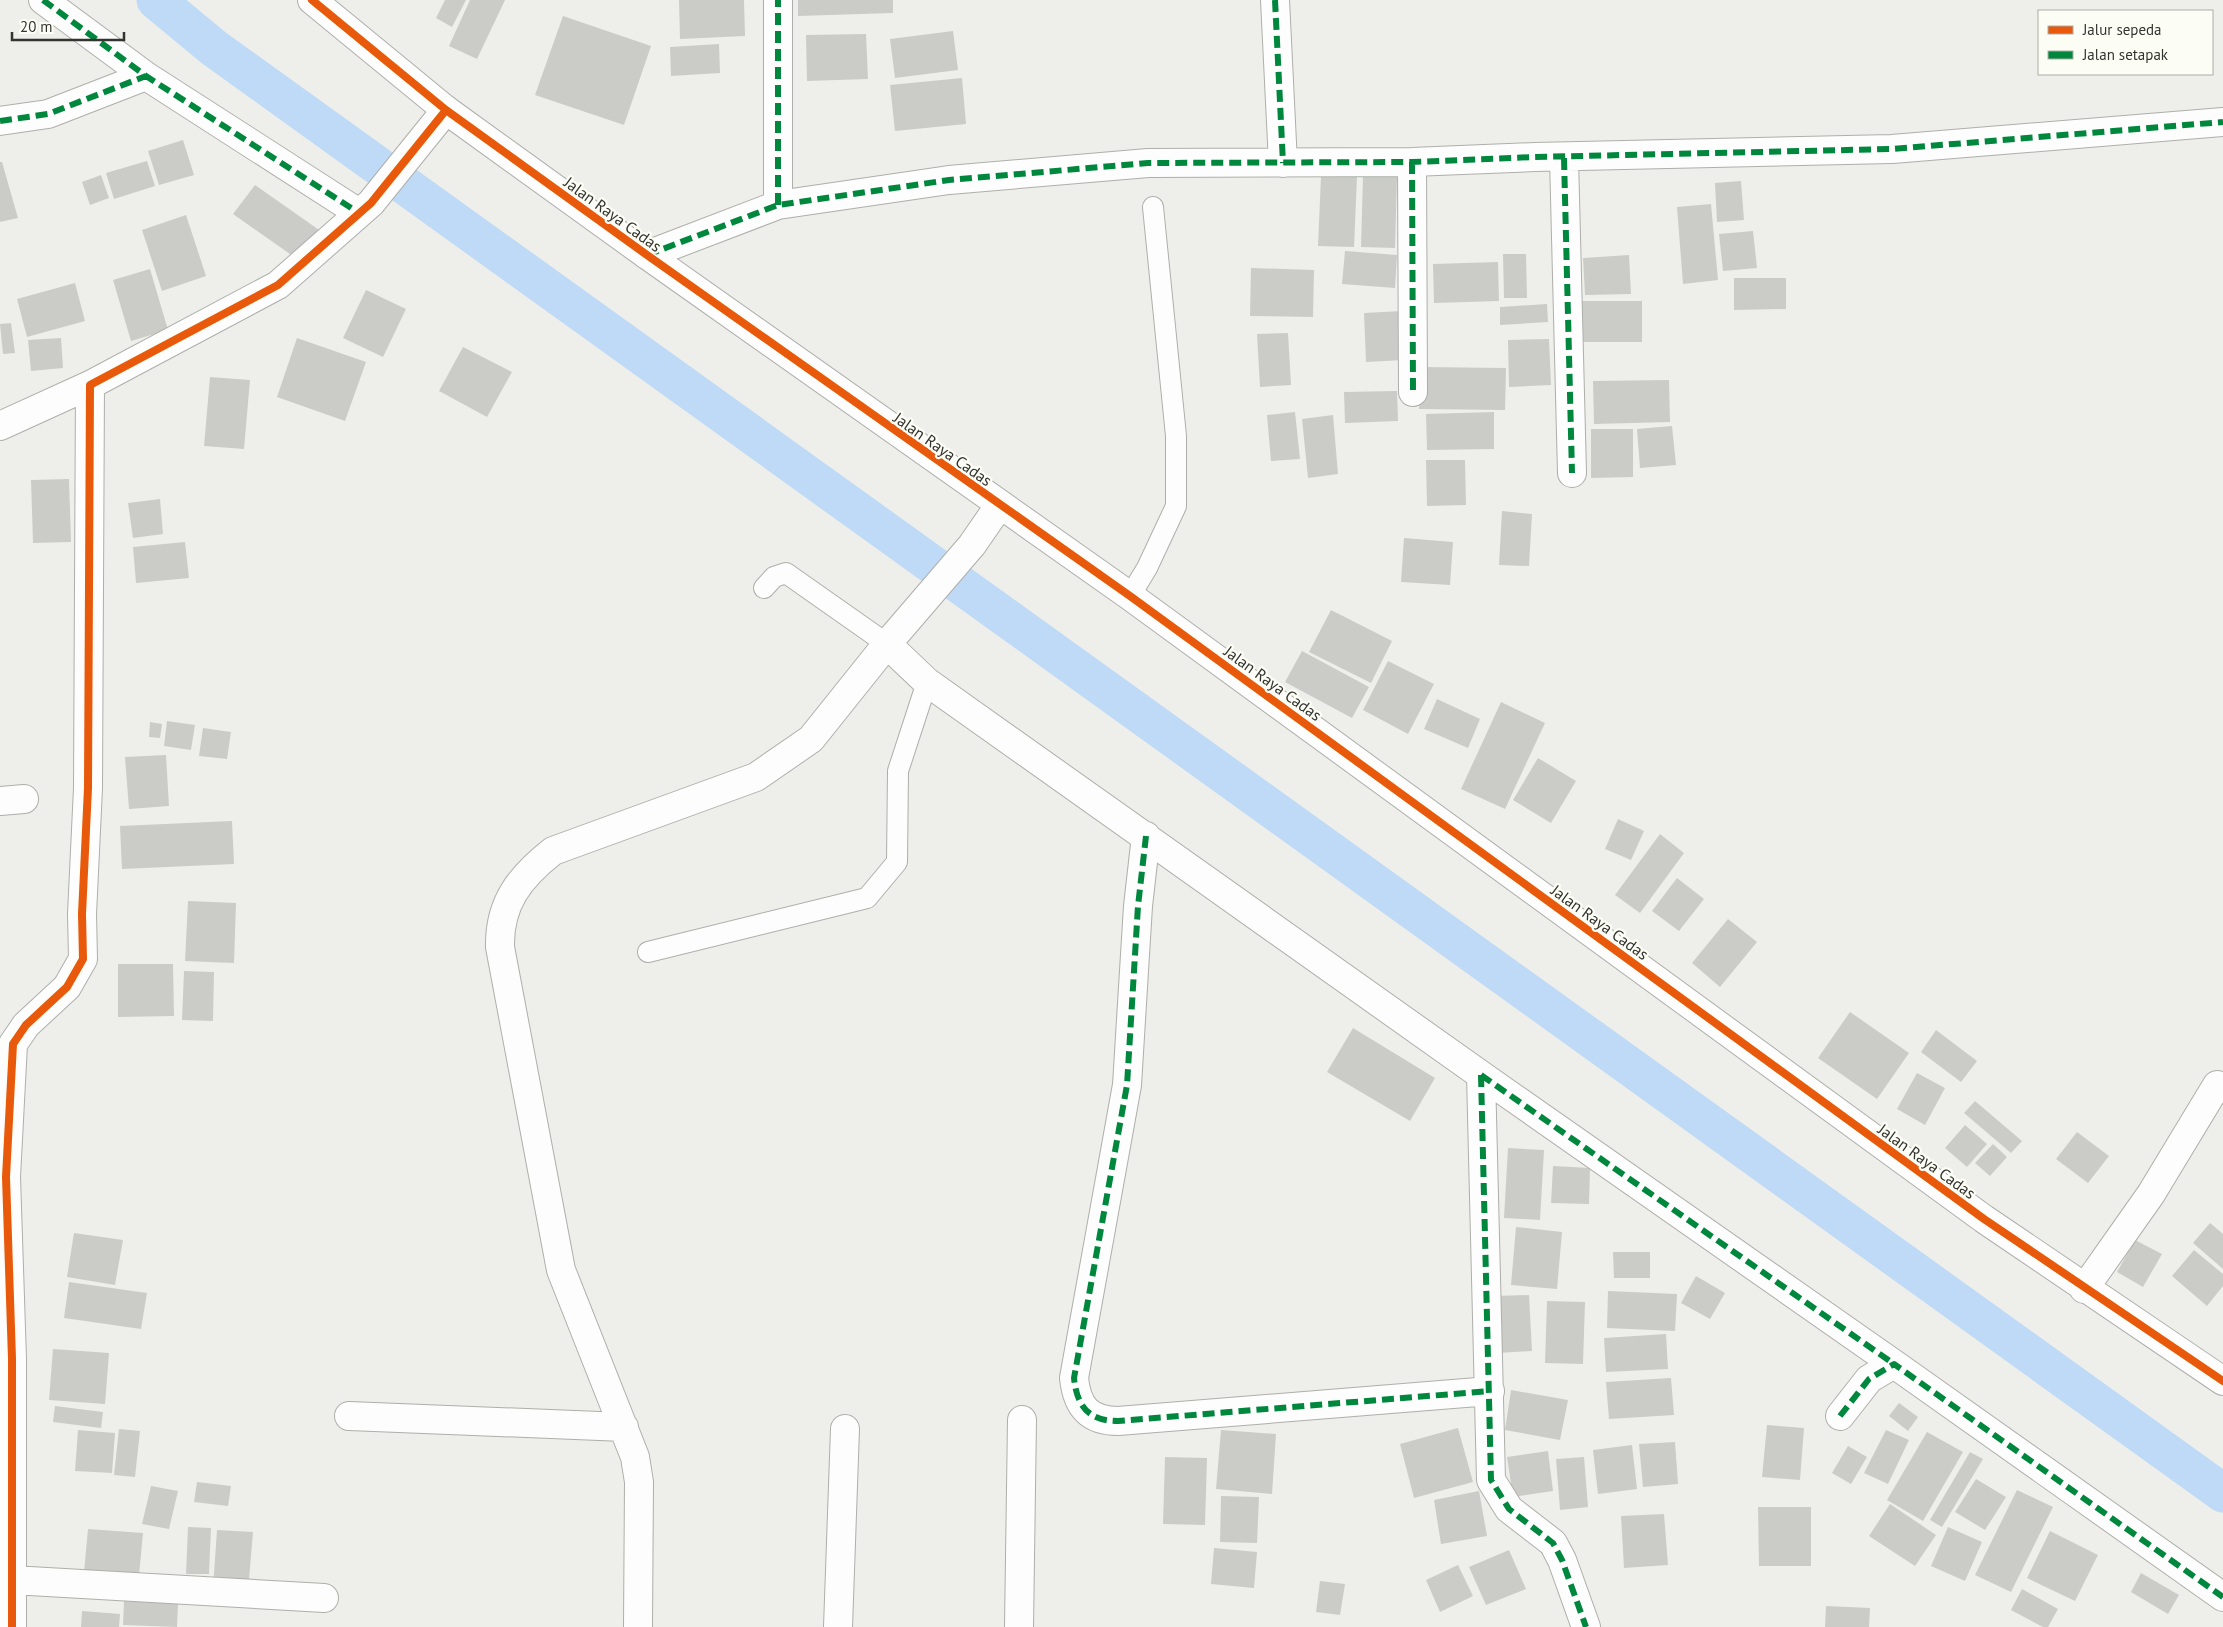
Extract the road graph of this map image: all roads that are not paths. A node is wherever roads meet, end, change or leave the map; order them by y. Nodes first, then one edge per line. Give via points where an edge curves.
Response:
1 (43, 0) edge
2 (312, 0) edge
3 (778, 0) edge
4 (1275, 0) edge
5 (146, 76) junction
6 (446, 110) junction
7 (0, 122) edge
8 (2223, 122) edge
9 (1564, 158) junction
10 (1412, 162) junction
11 (1284, 163) junction
12 (778, 205) junction
13 (1153, 206) dead end
14 (365, 208) junction
15 (647, 255) junction
16 (90, 385) junction
17 (1413, 392) dead end
18 (0, 426) edge
19 (1572, 473) dead end
20 (999, 506) junction
21 (764, 588) dead end
22 (1130, 596) junction
23 (887, 644) junction
24 (927, 682) junction
25 (1146, 836) junction
26 (648, 952) dead end
27 (1480, 1075) junction
28 (2217, 1085) dead end
29 (2084, 1289) junction
30 (6, 1357) edge
31 (1894, 1364) junction
32 (2223, 1381) edge
33 (1490, 1391) junction
34 (349, 1416) dead end
35 (1840, 1416) dead end
36 (1022, 1420) dead end
37 (624, 1427) junction
38 (845, 1429) dead end
39 (12, 1580) junction
40 (2223, 1597) edge
41 (324, 1598) dead end
42 (12, 1627) edge
43 (638, 1627) edge
44 (838, 1627) edge
45 (1019, 1627) edge
46 (1586, 1627) edge

1 - 5 street
2 - 6 street, Jalan Raya Cadas
3 - 12 street
4 - 11 street
5 - 7 street via 48,114
5 - 14 street
6 - 14 street
6 - 15 street, Jalan Raya Cadas
8 - 9 street via 1892,149
9 - 10 street
9 - 19 street
10 - 11 street
10 - 17 street
11 - 12 street via 1148,163 949,180
12 - 15 street
13 - 22 lane via 1176,436 1176,506
14 - 16 street via 278,285
15 - 20 street, Jalan Raya Cadas
16 - 18 street
16 - 30 street via 88,788 82,959 67,987 26,1025 13,1044 6,1177
20 - 22 street, Jalan Raya Cadas
20 - 23 street via 972,546
21 - 23 lane via 774,577 786,573
22 - 29 street, Jalan Raya Cadas
23 - 24 street
23 - 37 street via 811,739 780,762 756,776 553,851 530,869 508,901 500,948 561,1270
24 - 25 street
24 - 26 lane via 898,771 896,862 867,898
25 - 27 street
25 - 33 street via 1138,906 1127,1085 1074,1378 1082,1406 1096,1418 1118,1421
27 - 31 street
27 - 33 street
28 - 29 street via 2152,1194
29 - 32 street, Jalan Raya Cadas
30 - 39 street
31 - 35 street via 1869,1379
31 - 40 street
33 - 46 street via 1491,1480 1509,1508 1552,1543 1562,1560
34 - 37 street
36 - 45 street
37 - 43 street via 635,1457 639,1482
38 - 44 street
39 - 41 street
39 - 42 street

